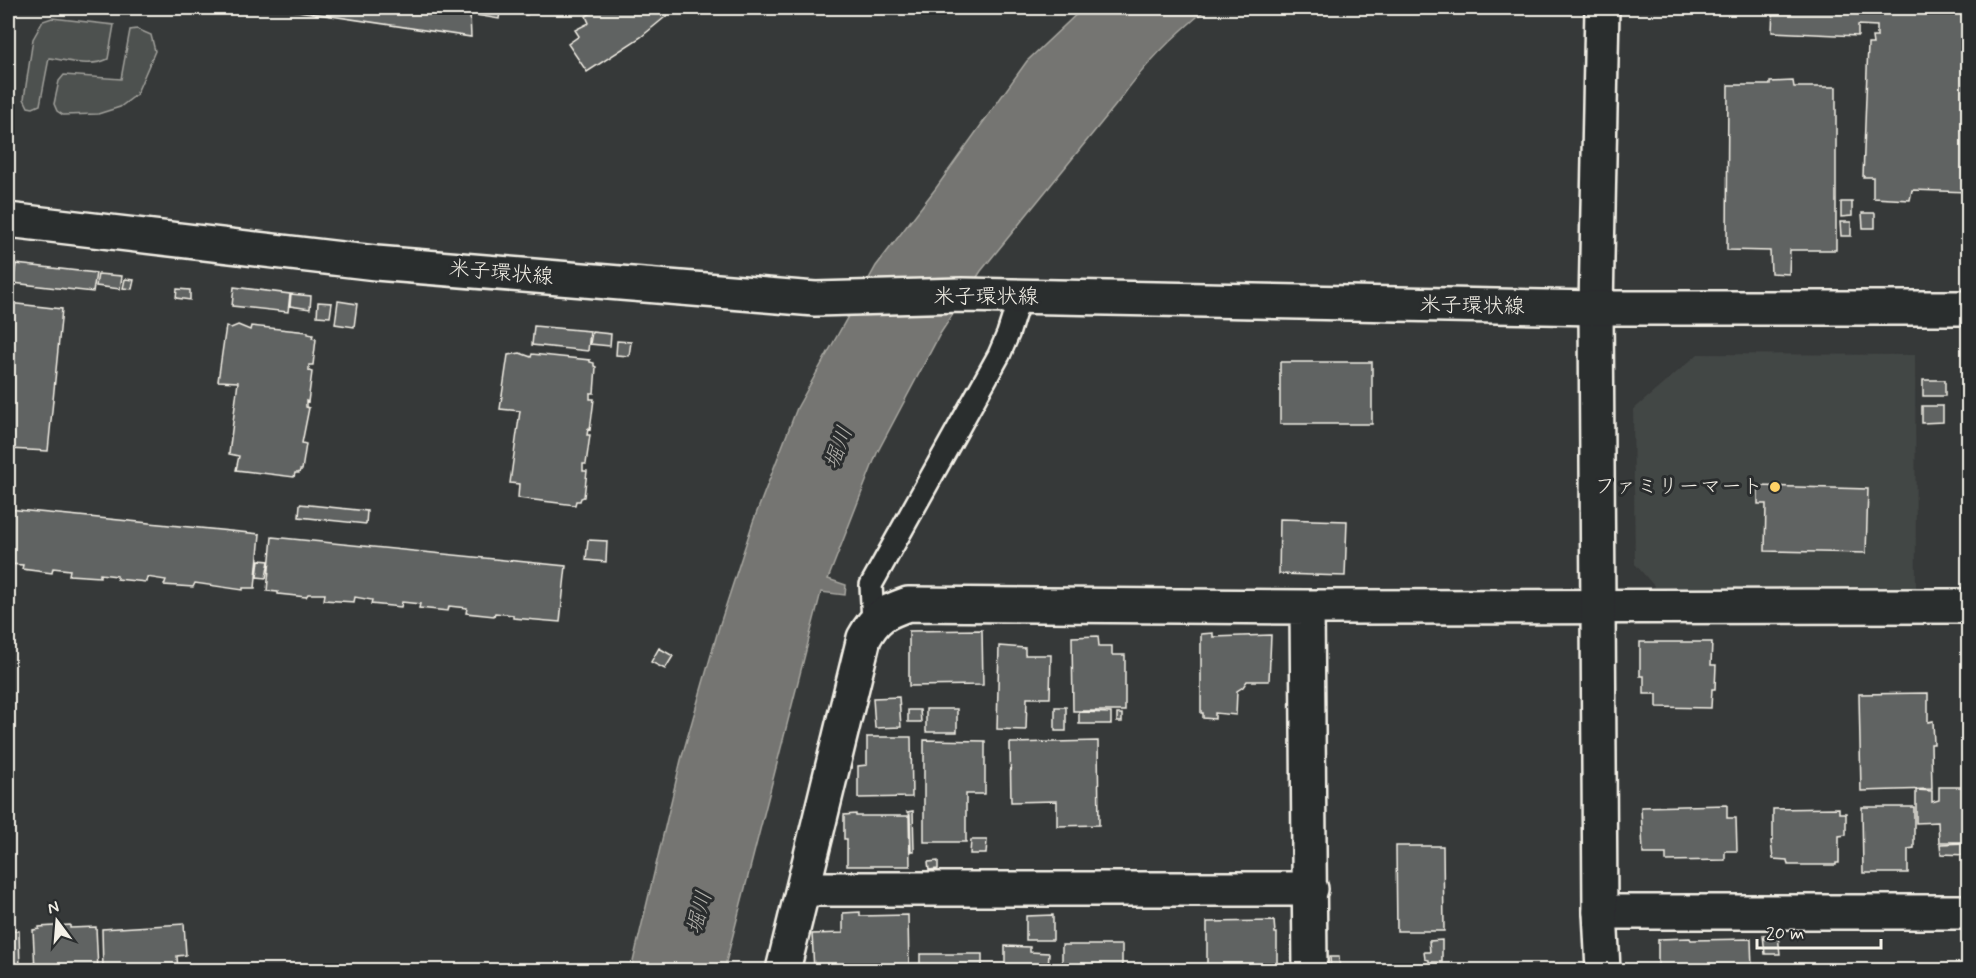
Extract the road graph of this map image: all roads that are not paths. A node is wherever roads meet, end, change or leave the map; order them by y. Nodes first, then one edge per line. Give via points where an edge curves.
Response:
1 (1602, 8) edge
2 (8, 220) edge
3 (1020, 296) junction
4 (1596, 308) junction
5 (1968, 308) edge
6 (1599, 605) junction
7 (1968, 606) edge
8 (1307, 607) junction
9 (873, 622) junction
10 (805, 889) junction
11 (1311, 889) junction
12 (1600, 912) junction
13 (1968, 912) edge
14 (783, 970) edge
15 (1310, 970) edge
16 (1603, 970) edge

1 - 4 street
2 - 3 street, 米子環状線 via 376,263 815,299
3 - 4 street, 米子環状線
3 - 9 lane via 999,355 871,585
4 - 5 street, 米子環状線
4 - 6 street
6 - 7 street
6 - 8 street
6 - 12 street
8 - 9 street via 908,604 887,611
8 - 11 street
9 - 10 street via 864,638
10 - 11 street
10 - 14 street
11 - 15 street
12 - 13 street
12 - 16 street

